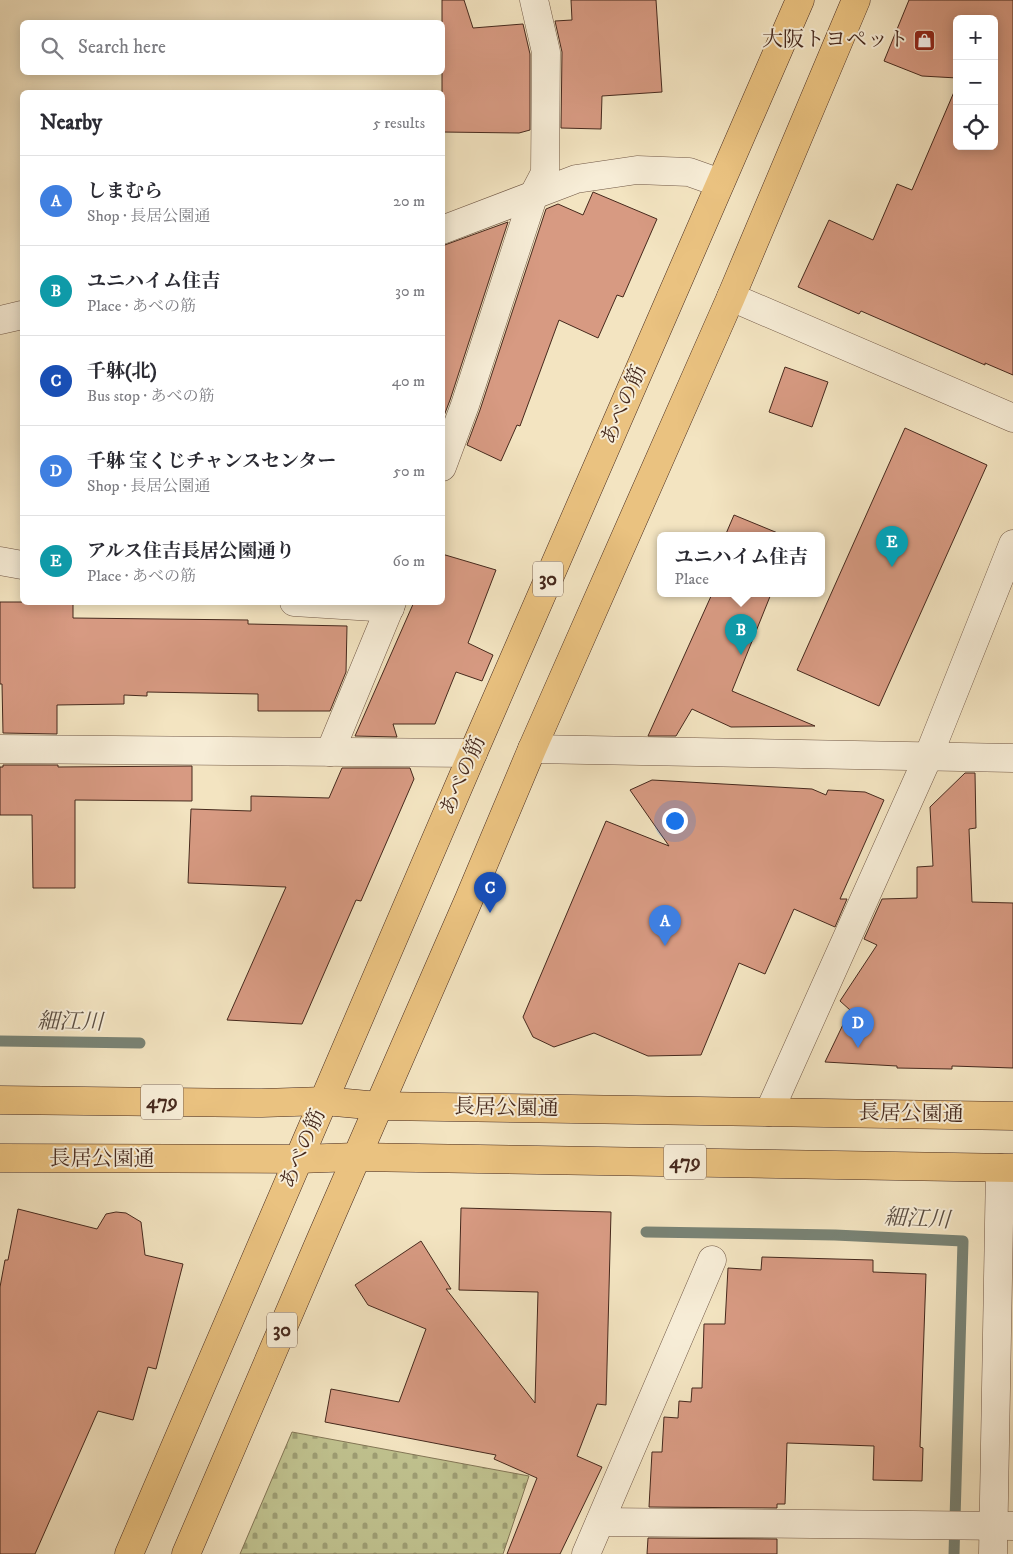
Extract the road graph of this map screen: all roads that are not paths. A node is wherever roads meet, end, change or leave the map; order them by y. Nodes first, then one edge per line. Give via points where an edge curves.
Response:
1 (534, 0) edge
2 (800, 0) edge
3 (856, 0) edge
4 (720, 183) junction
5 (534, 194) junction
6 (445, 229) edge
7 (731, 297) junction
8 (20, 315) edge
9 (0, 320) edge
10 (1013, 418) edge
11 (445, 459) edge
12 (1013, 544) edge
13 (0, 561) edge
14 (20, 565) edge
15 (367, 605) edge
16 (391, 606) edge
17 (0, 749) edge
18 (532, 749) junction
19 (330, 752) junction
20 (473, 753) junction
21 (928, 757) junction
22 (1013, 758) edge
23 (0, 1100) edge
24 (324, 1101) junction
25 (379, 1106) junction
26 (769, 1112) junction
27 (1013, 1116) edge
28 (356, 1157) junction
29 (0, 1158) edge
30 (299, 1159) junction
31 (1006, 1168) edge
32 (712, 1260) dead end
33 (600, 1522) junction
34 (1003, 1526) edge
35 (129, 1554) edge
36 (186, 1554) edge
37 (586, 1554) edge
38 (992, 1554) edge

1 - 5 street via 546,52 545,173
2 - 4 main road, あべの筋 / 30
3 - 7 main road, 30
4 - 5 street via 689,172 637,170 576,180
4 - 20 main road, あべの筋 / 30
5 - 6 street
5 - 11 street
7 - 10 street
7 - 18 main road, 30
8 - 9 street
12 - 21 street
13 - 14 street
15 - 16 street
16 - 19 street
17 - 19 street
18 - 21 street
18 - 25 main road, 30
19 - 20 street
20 - 24 main road, あべの筋 / 30
21 - 22 street
21 - 26 street
23 - 24 main road, 長居公園通 / 479
24 - 25 main road, 長居公園通 / 479
24 - 30 main road, あべの筋 / 30
25 - 26 main road, 長居公園通 / 479
25 - 28 main road, 30
26 - 27 main road, 長居公園通 / 479
28 - 30 main road, 長居公園通 / 479
28 - 31 main road, 長居公園通 / 479
28 - 36 main road, 30
29 - 30 main road, 長居公園通 / 479
30 - 35 main road, あべの筋 / 30
31 - 34 street
32 - 33 street
33 - 34 street
33 - 37 street
34 - 38 street

